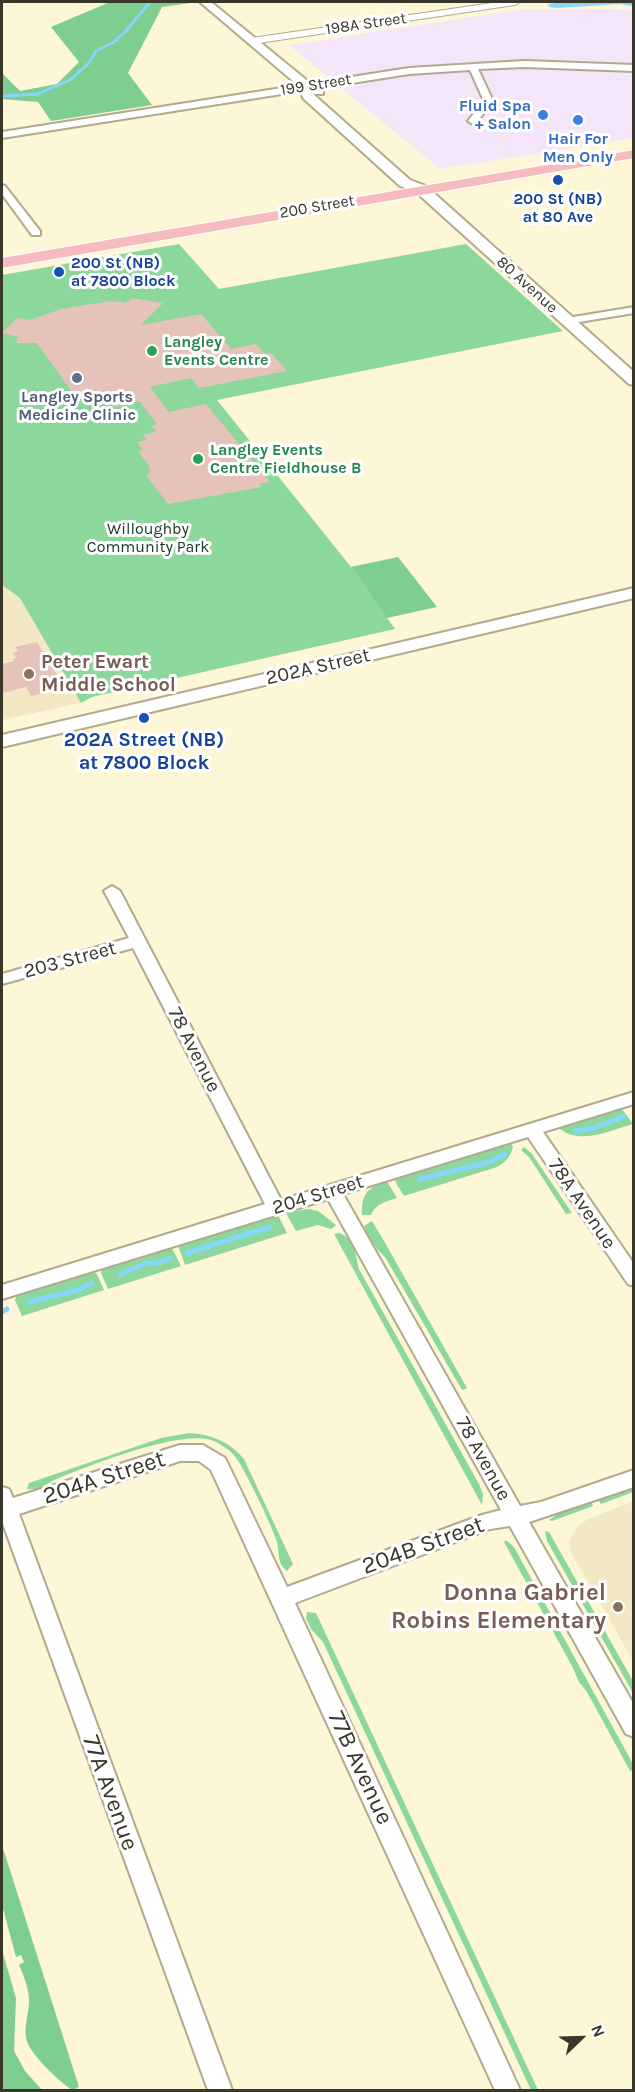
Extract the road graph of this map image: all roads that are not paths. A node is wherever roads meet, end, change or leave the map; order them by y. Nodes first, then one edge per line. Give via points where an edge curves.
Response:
1 (206, 2) edge
2 (515, 2) edge
3 (252, 41) junction
4 (472, 66) junction
5 (633, 68) edge
6 (306, 86) junction
7 (472, 121) dead end
8 (2, 135) edge
9 (633, 154) edge
10 (633, 163) edge
11 (2, 188) edge
12 (425, 194) junction
13 (36, 233) dead end
14 (2, 263) edge
15 (2, 271) edge
16 (633, 310) edge
17 (567, 321) junction
18 (633, 381) edge
19 (633, 593) edge
20 (2, 741) edge
21 (112, 891) dead end
22 (138, 941) junction
23 (2, 979) edge
24 (633, 1098) edge
25 (531, 1128) junction
26 (332, 1191) junction
27 (276, 1208) junction
28 (633, 1279) edge
29 (2, 1292) edge
30 (203, 1453) joint
31 (633, 1478) edge
32 (4, 1502) edge
33 (516, 1516) junction
34 (282, 1598) junction
35 (633, 1727) edge
36 (220, 2091) edge
37 (508, 2091) edge

1 - 3 main road, 80 Avenue
2 - 3 street, 198A Street
3 - 6 main road, 80 Avenue
4 - 5 street, 199 Street
4 - 6 street, 199 Street
4 - 7 street via 489,101
6 - 8 street, 199 Street
6 - 12 main road, 80 Avenue via 307,95 405,183
9 - 12 main road, 200 Street
10 - 12 main road, 200 Street
11 - 13 street
12 - 14 main road, 200 Street
12 - 15 main road, 200 Street
12 - 17 main road, 80 Avenue
16 - 17 street
17 - 18 main road, 80 Avenue
19 - 20 main road, 202A Street
21 - 22 street, 78 Avenue
22 - 23 street, 203 Street
22 - 27 street, 78 Avenue
24 - 25 street, 204 Street
25 - 26 street, 204 Street
25 - 28 street, 78A Avenue
26 - 27 street, 204 Street
26 - 33 street, 78 Avenue
27 - 29 street, 204 Street
30 - 32 street, 204A Street via 180,1453
30 - 34 street, 77B Avenue via 218,1464
31 - 33 street, 204B Street
32 - 36 street, 77A Avenue
33 - 34 street, 204B Street via 489,1521
33 - 35 street, 78 Avenue
34 - 37 street, 77B Avenue

